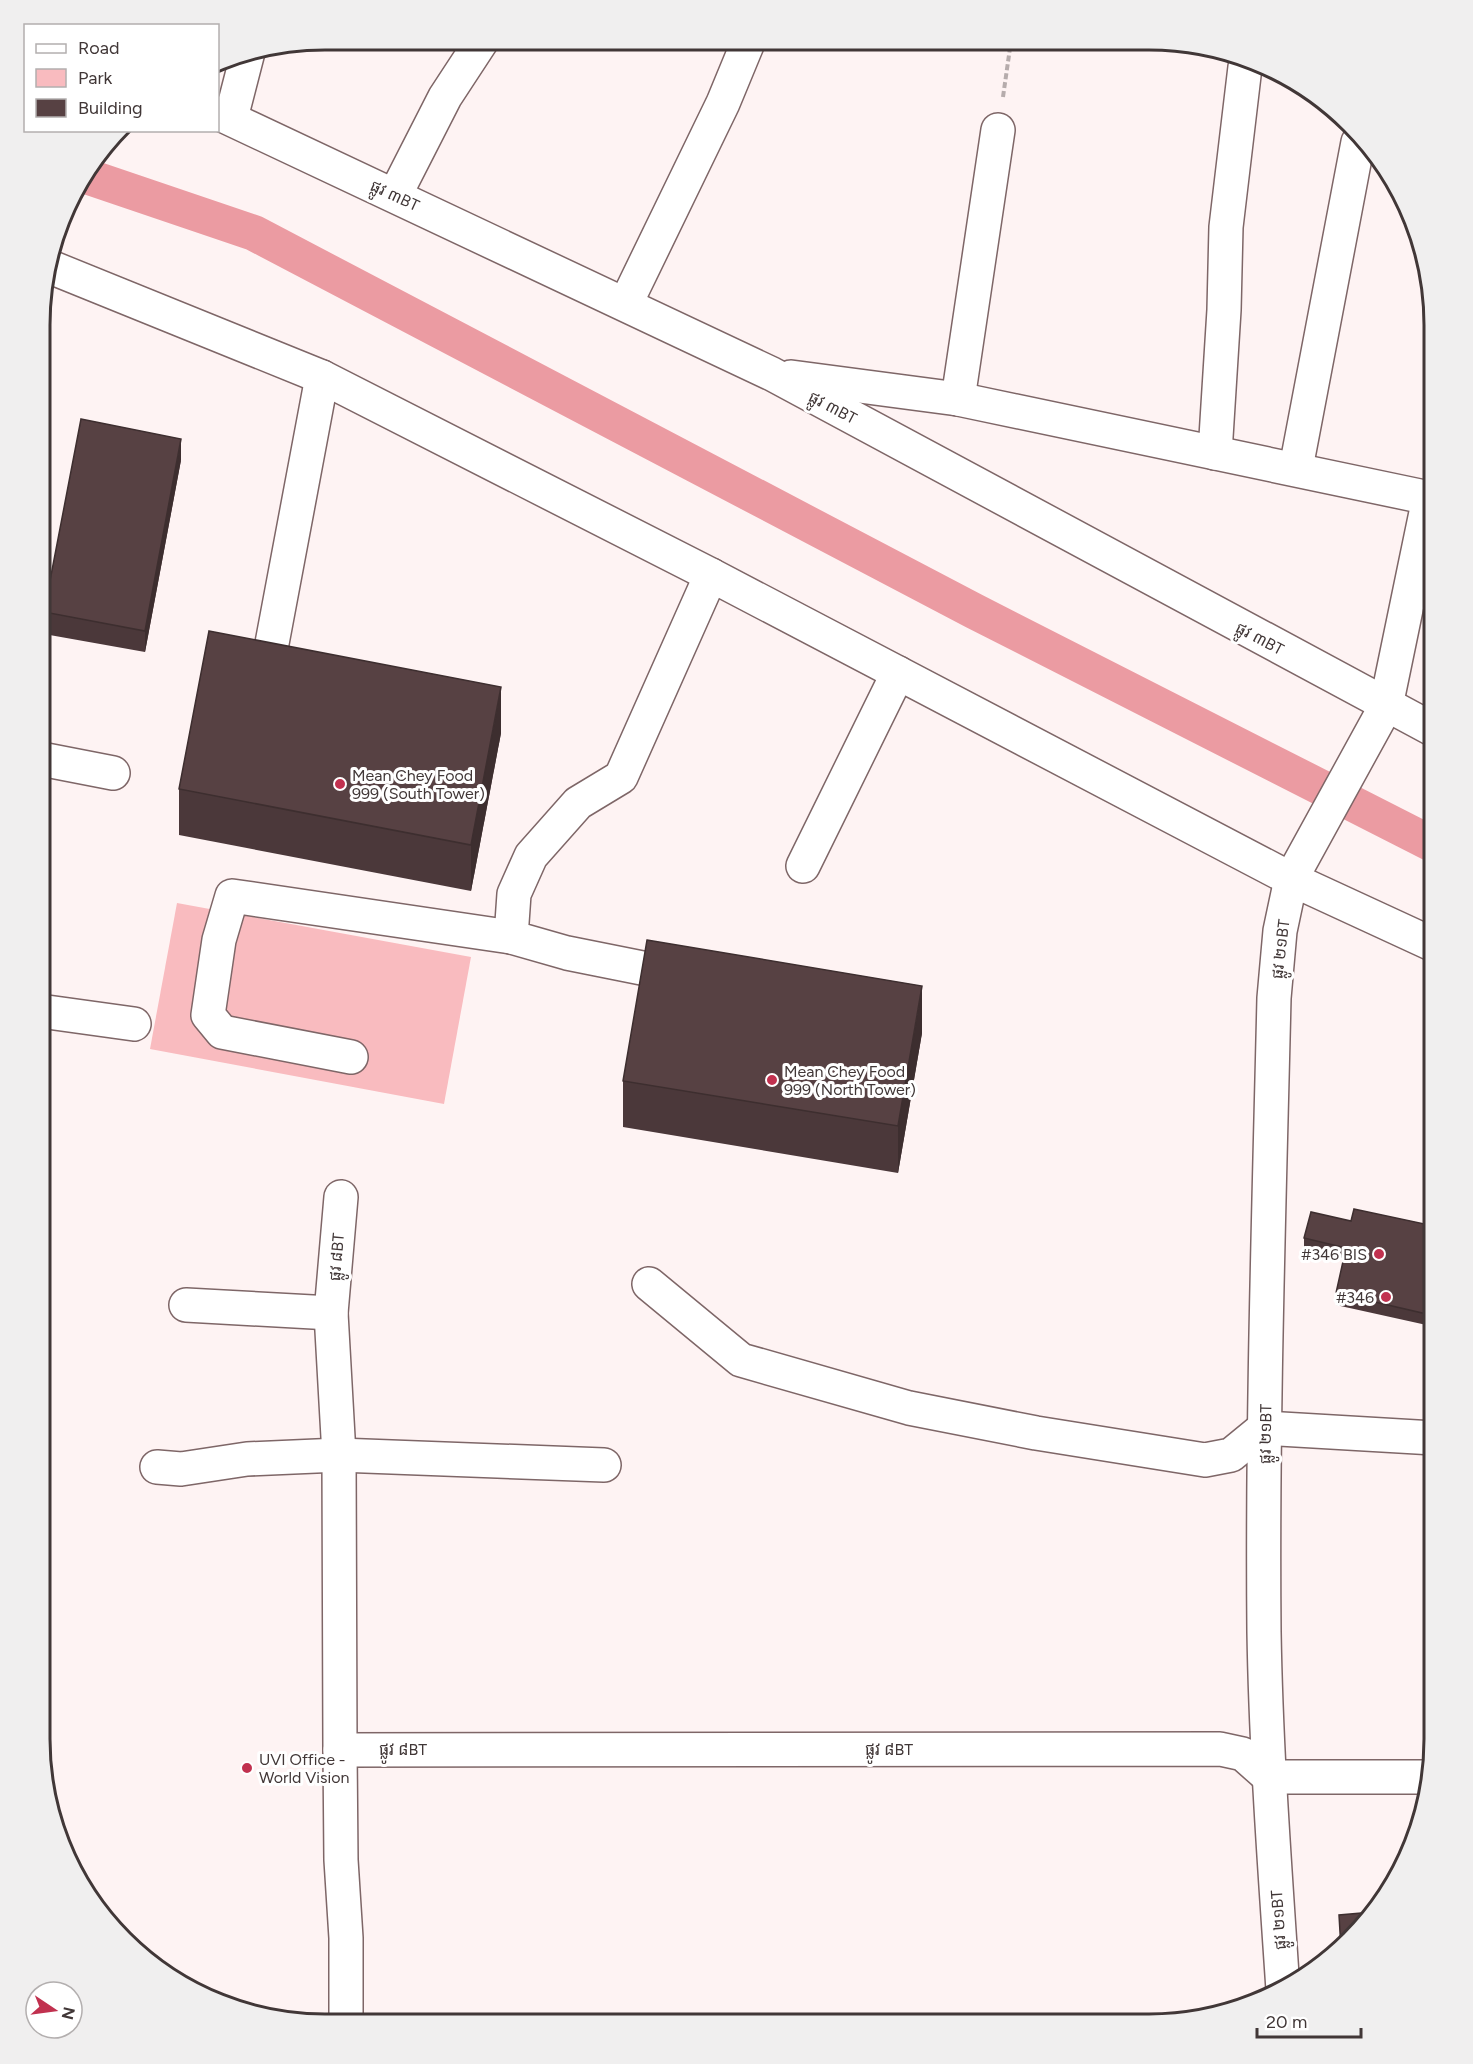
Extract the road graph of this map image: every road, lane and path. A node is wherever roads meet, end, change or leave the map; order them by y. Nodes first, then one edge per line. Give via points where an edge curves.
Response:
1 (476, 50) edge
2 (745, 50) edge
3 (1010, 50) edge
4 (244, 62) edge
5 (1245, 67) dead end
6 (224, 116) edge
7 (998, 130) joint
8 (1357, 146) edge
9 (395, 195) junction
10 (55, 270) edge
11 (626, 303) junction
12 (772, 374) junction
13 (322, 377) junction
14 (957, 399) junction
15 (1215, 453) junction
16 (1296, 468) junction
17 (1424, 497) edge
18 (1424, 529) edge
19 (711, 575) junction
20 (267, 670) edge
21 (898, 673) junction
22 (1380, 717) junction
23 (1424, 728) edge
24 (50, 761) edge
25 (113, 773) dead end
26 (1299, 865) junction
27 (803, 866) dead end
28 (511, 938) junction
29 (1424, 939) edge
30 (719, 984) edge
31 (50, 1018) edge
32 (134, 1024) dead end
33 (351, 1057) dead end
34 (341, 1197) dead end
35 (649, 1284) dead end
36 (186, 1305) dead end
37 (331, 1313) junction
38 (1264, 1428) junction
39 (1424, 1437) edge
40 (339, 1455) junction
41 (604, 1465) dead end
42 (157, 1467) dead end
43 (340, 1750) junction
44 (1269, 1777) junction
45 (1421, 1777) edge
46 (1282, 1980) edge
47 (346, 2014) edge

1 - 9 street via 445,97
2 - 11 street
3 - 7 path
4 - 6 street
5 - 15 street via 1226,227
6 - 9 street, ផ្លូវ ៣BT
7 - 14 street
8 - 16 street
9 - 11 street, ផ្លូវ ៣BT
10 - 13 street
11 - 12 street, ផ្លូវ ៣BT
12 - 14 street
12 - 22 street, ផ្លូវ ៣BT
13 - 19 street
13 - 20 street
14 - 15 street
15 - 16 street
16 - 17 street
18 - 22 street, ផ្លូវ ២១BT
19 - 21 street
19 - 28 street via 621,777 578,803 531,856 514,894
21 - 26 street
21 - 27 street
22 - 23 street, ផ្លូវ ៣BT
22 - 26 street, ផ្លូវ ២១BT
24 - 25 street
26 - 29 street
26 - 38 street, ផ្លូវ ២១BT via 1280,932 1274,998
28 - 30 street
28 - 33 street via 232,896 219,940 208,1015 222,1032
31 - 32 street
34 - 37 street, ផ្លូវ ៨BT
35 - 38 street via 741,1360 909,1408 1205,1460 1231,1455
36 - 37 street
37 - 40 street, ផ្លូវ ៨BT
38 - 39 street
38 - 44 street, ផ្លូវ ២១BT
40 - 41 street
40 - 42 street via 247,1459 181,1469
40 - 43 street, ផ្លូវ ៨BT
43 - 44 street, ផ្លូវ ៨BT via 1220,1749 1243,1754
43 - 47 street, ផ្លូវ ៨BT
44 - 45 street
44 - 46 street, ផ្លូវ ២១BT

